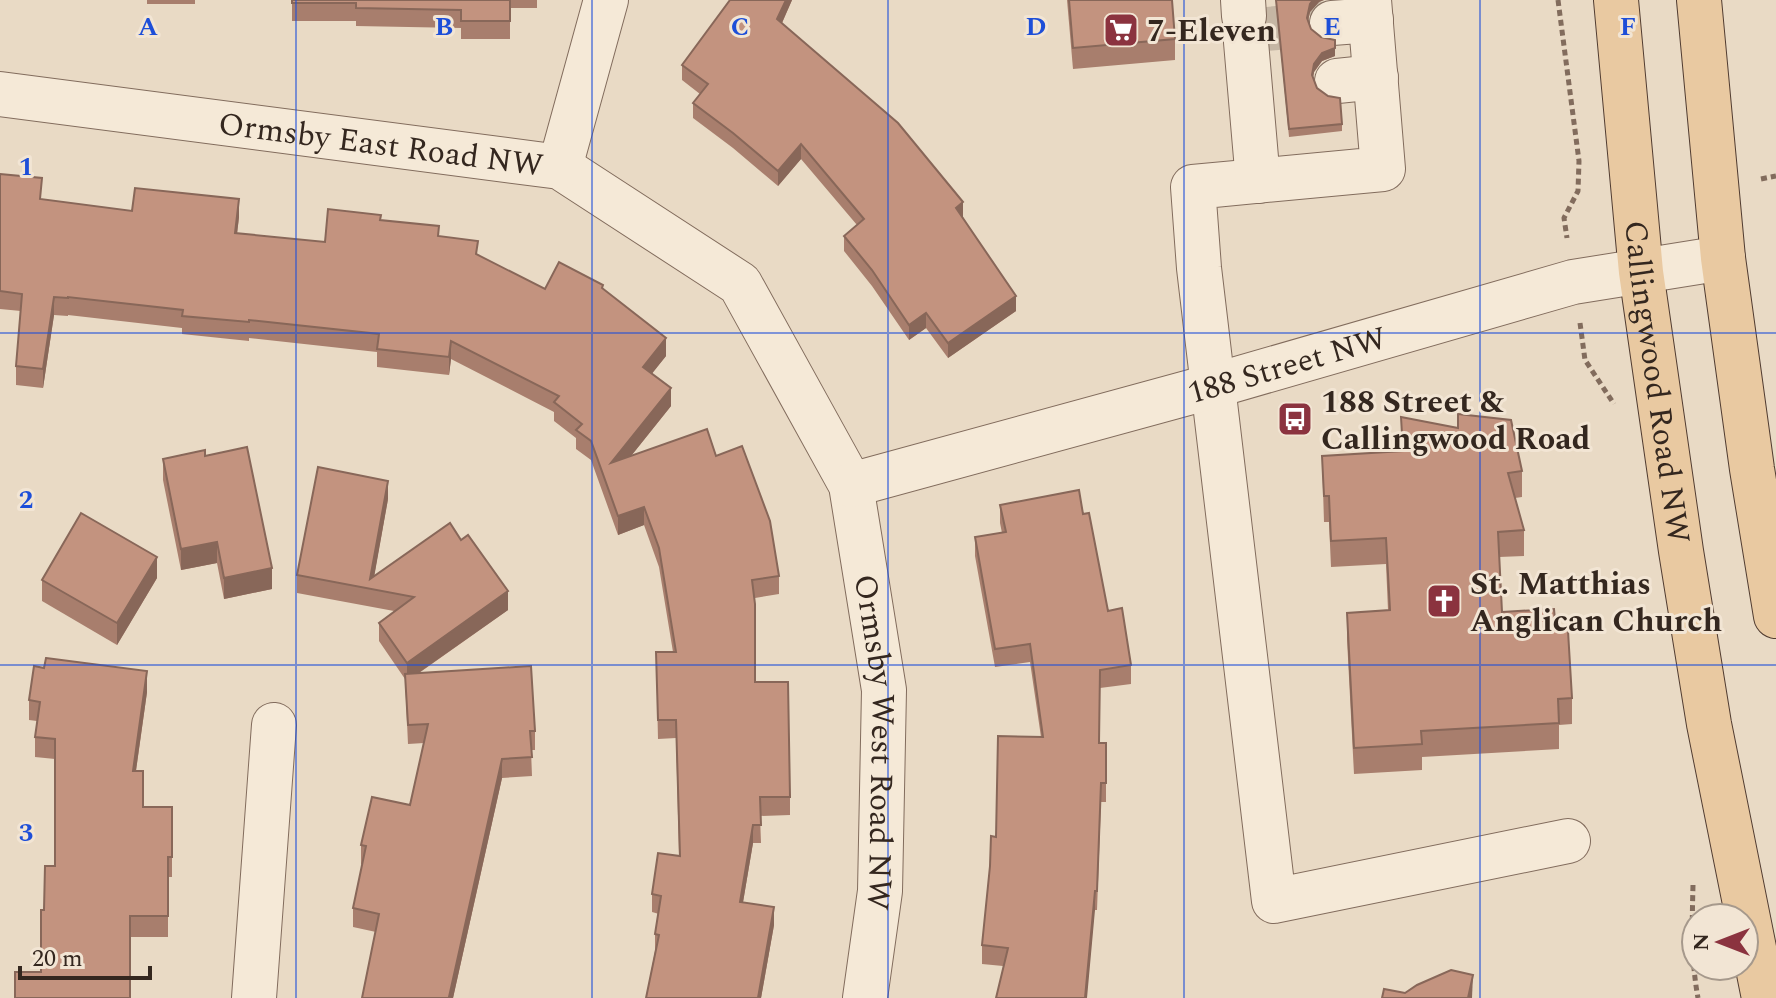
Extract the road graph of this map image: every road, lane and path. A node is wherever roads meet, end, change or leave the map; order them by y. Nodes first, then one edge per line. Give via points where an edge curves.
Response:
1 (606, 0) edge
2 (1616, 0) edge
3 (1699, 0) edge
4 (1357, 14) edge
5 (1244, 19) edge
6 (0, 94) edge
7 (560, 167) junction
8 (1258, 181) junction
9 (1723, 258) junction
10 (1641, 272) junction
11 (1213, 386) junction
12 (851, 485) junction
13 (1776, 616) edge
14 (274, 725) dead end
15 (1568, 841) dead end
16 (254, 998) edge
17 (865, 998) edge
18 (1764, 998) edge

1 - 7 street
2 - 10 main road, Callingwood Road NW
3 - 9 main road
4 - 8 street via 1357,79 1383,169
5 - 8 street via 1267,88
6 - 7 street, Ormsby East Road NW
7 - 12 street, Ormsby East Road NW via 740,284
8 - 11 street via 1193,187
9 - 10 street, 188 Street NW
9 - 13 main road
10 - 11 street, 188 Street NW via 1573,282
10 - 18 main road, Callingwood Road NW via 1709,724
11 - 12 street, 188 Street NW
11 - 15 street via 1274,901
12 - 17 street, Ormsby West Road NW via 884,690 880,891
14 - 16 street

